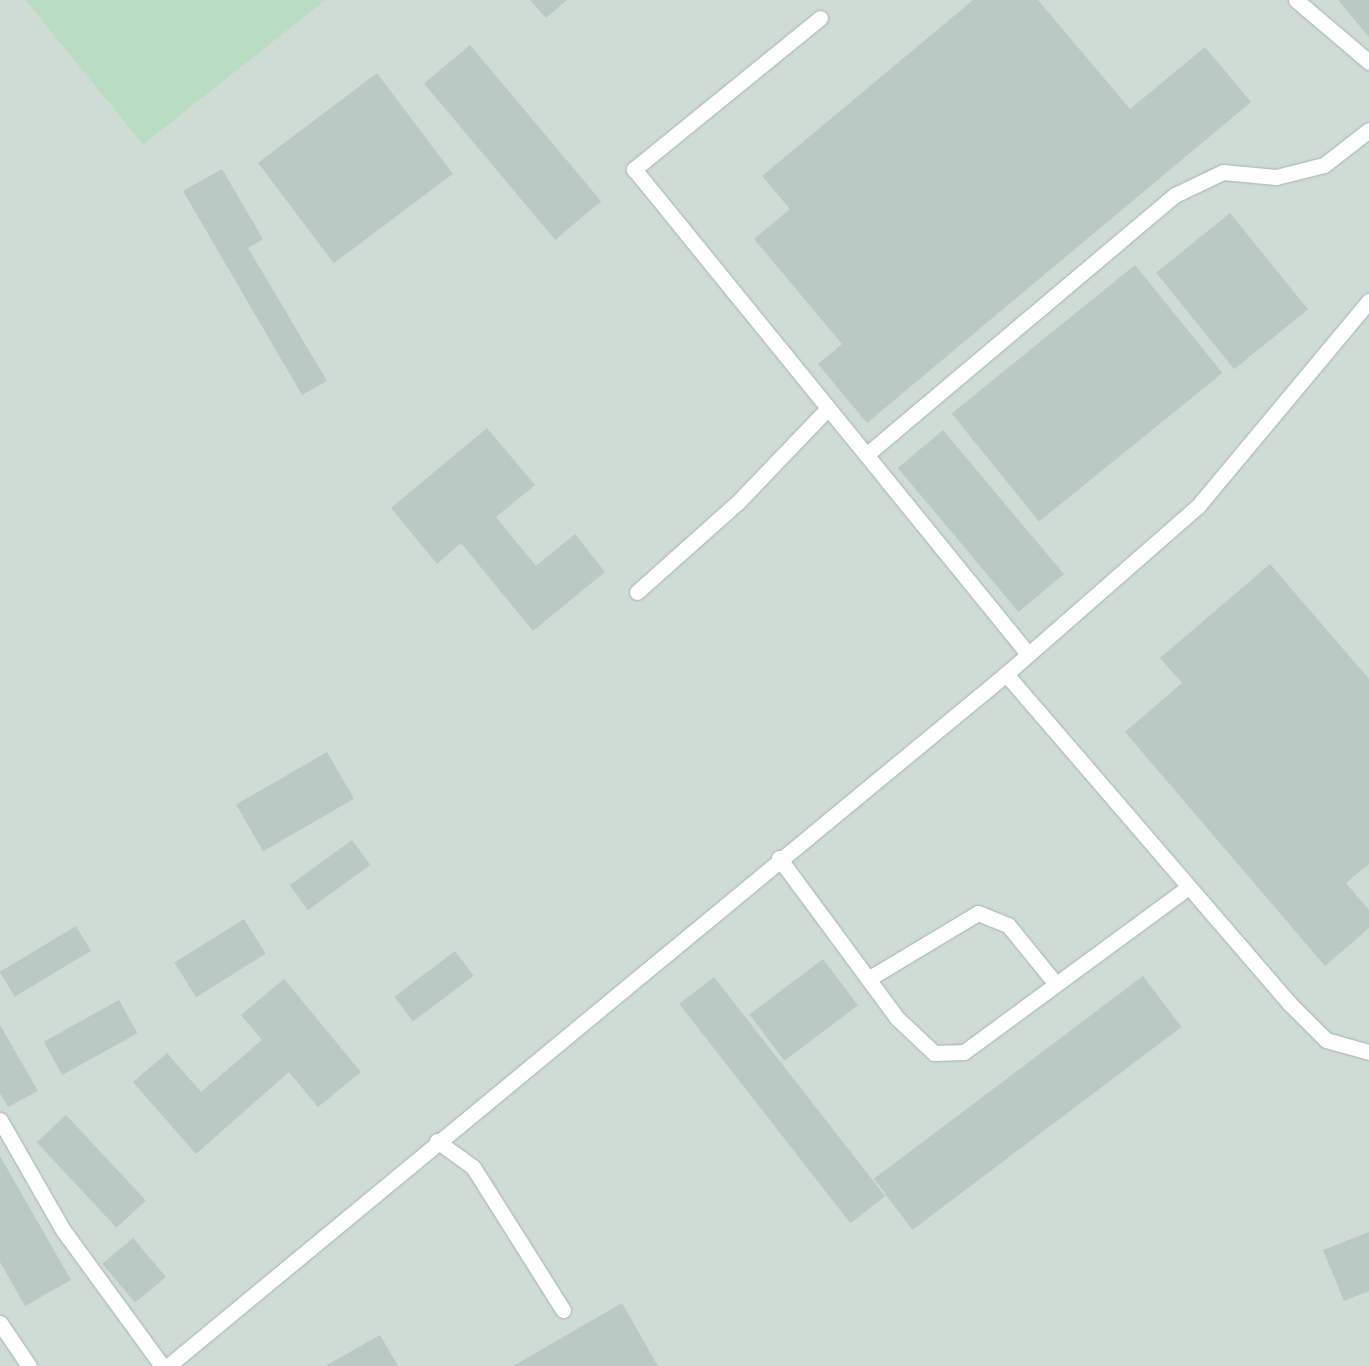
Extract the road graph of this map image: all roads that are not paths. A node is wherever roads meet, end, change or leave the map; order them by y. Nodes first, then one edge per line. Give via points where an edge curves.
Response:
1 (1296, 0) edge
2 (820, 18) dead end
3 (1369, 62) edge
4 (1369, 130) edge
5 (1369, 301) edge
6 (828, 408) junction
7 (866, 455) junction
8 (637, 592) dead end
9 (1028, 654) junction
10 (1006, 674) junction
11 (780, 858) junction
12 (1189, 887) junction
13 (868, 979) junction
14 (1056, 984) junction
15 (1369, 1052) edge
16 (0, 1120) edge
17 (437, 1141) junction
18 (563, 1310) dead end
19 (0, 1323) edge
20 (29, 1366) edge
21 (162, 1366) edge
22 (168, 1366) edge

1 - 3 street
2 - 6 street via 634,169
4 - 7 street via 1324,165 1276,177 1223,172 1176,195
5 - 9 street via 1198,506
6 - 7 street
6 - 8 street via 738,502
7 - 9 street
9 - 10 street
10 - 11 street
10 - 12 street
11 - 13 street
11 - 17 street
12 - 14 street
12 - 15 street via 1326,1040
13 - 14 street via 978,913 1008,925
13 - 14 street via 897,1018 934,1053 964,1052
16 - 21 street via 63,1230
17 - 18 street via 472,1167
17 - 22 street
19 - 20 street

